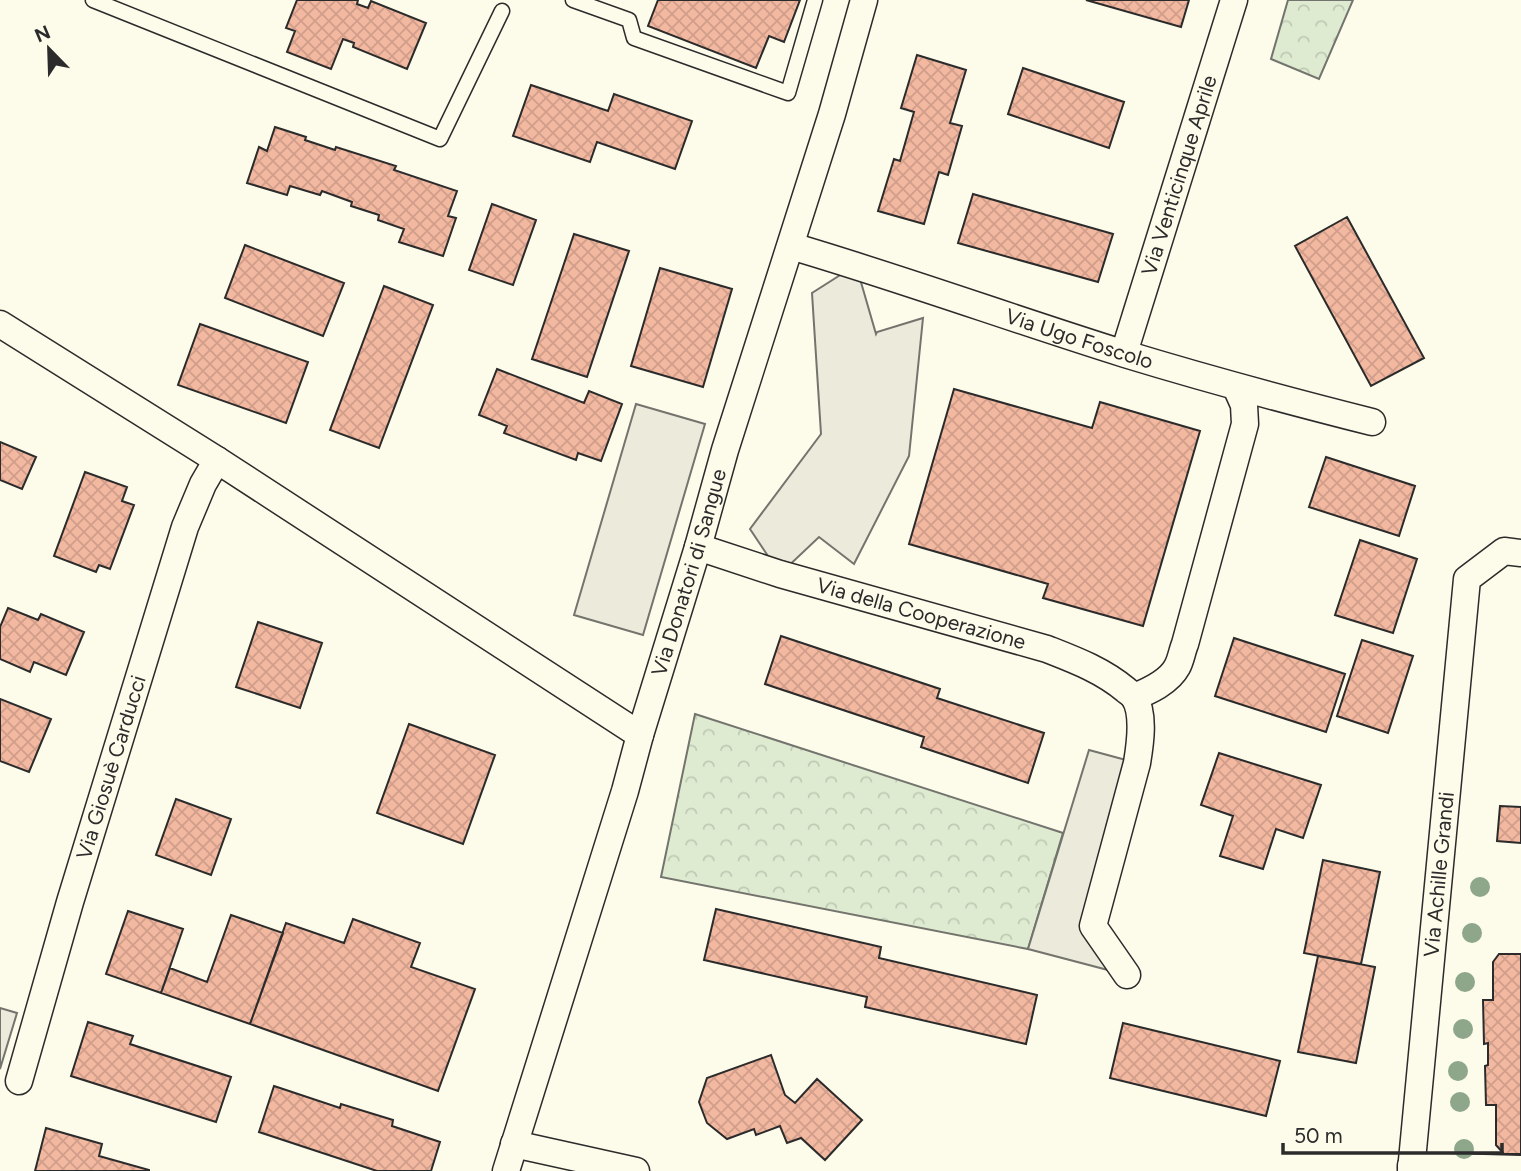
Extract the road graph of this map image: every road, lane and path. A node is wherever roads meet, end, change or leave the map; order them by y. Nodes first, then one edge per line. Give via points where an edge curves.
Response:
1 (93, 0) edge
2 (573, 0) edge
3 (815, 0) edge
4 (864, 0) edge
5 (1234, 0) edge
6 (502, 12) dead end
7 (791, 246) junction
8 (0, 324) edge
9 (1124, 353) junction
10 (1236, 387) junction
11 (1372, 422) dead end
12 (217, 460) junction
13 (698, 547) junction
14 (1521, 553) edge
15 (1134, 697) junction
16 (640, 735) junction
17 (1127, 975) dead end
18 (19, 1081) dead end
19 (514, 1144) junction
20 (1411, 1169) edge
21 (1521, 1169) edge
22 (506, 1171) edge
23 (636, 1171) edge

1 - 6 lane via 440,139
2 - 3 lane via 629,20 634,38 788,93
4 - 7 street, Via Donatori di Sangue
5 - 9 street, Via Venticinque Aprile
7 - 9 street, Via Ugo Foscolo
7 - 13 street, Via Donatori di Sangue
8 - 12 street
9 - 10 street, Via Ugo Foscolo
10 - 11 street, Via Ugo Foscolo
10 - 15 street via 1244,405 1245,424 1185,644 1176,668 1149,691
12 - 16 street
12 - 18 street, Via Giosuè Carducci via 185,527
13 - 15 street, Via della Cooperazione via 1047,649 1085,663
13 - 16 street, Via Donatori di Sangue
14 - 20 street, Via Achille Grandi via 1504,551 1467,579
15 - 17 street via 1140,715 1137,763 1093,926
16 - 19 street, Via Donatori di Sangue
19 - 22 street, Via Donatori di Sangue
19 - 23 street
20 - 21 street

